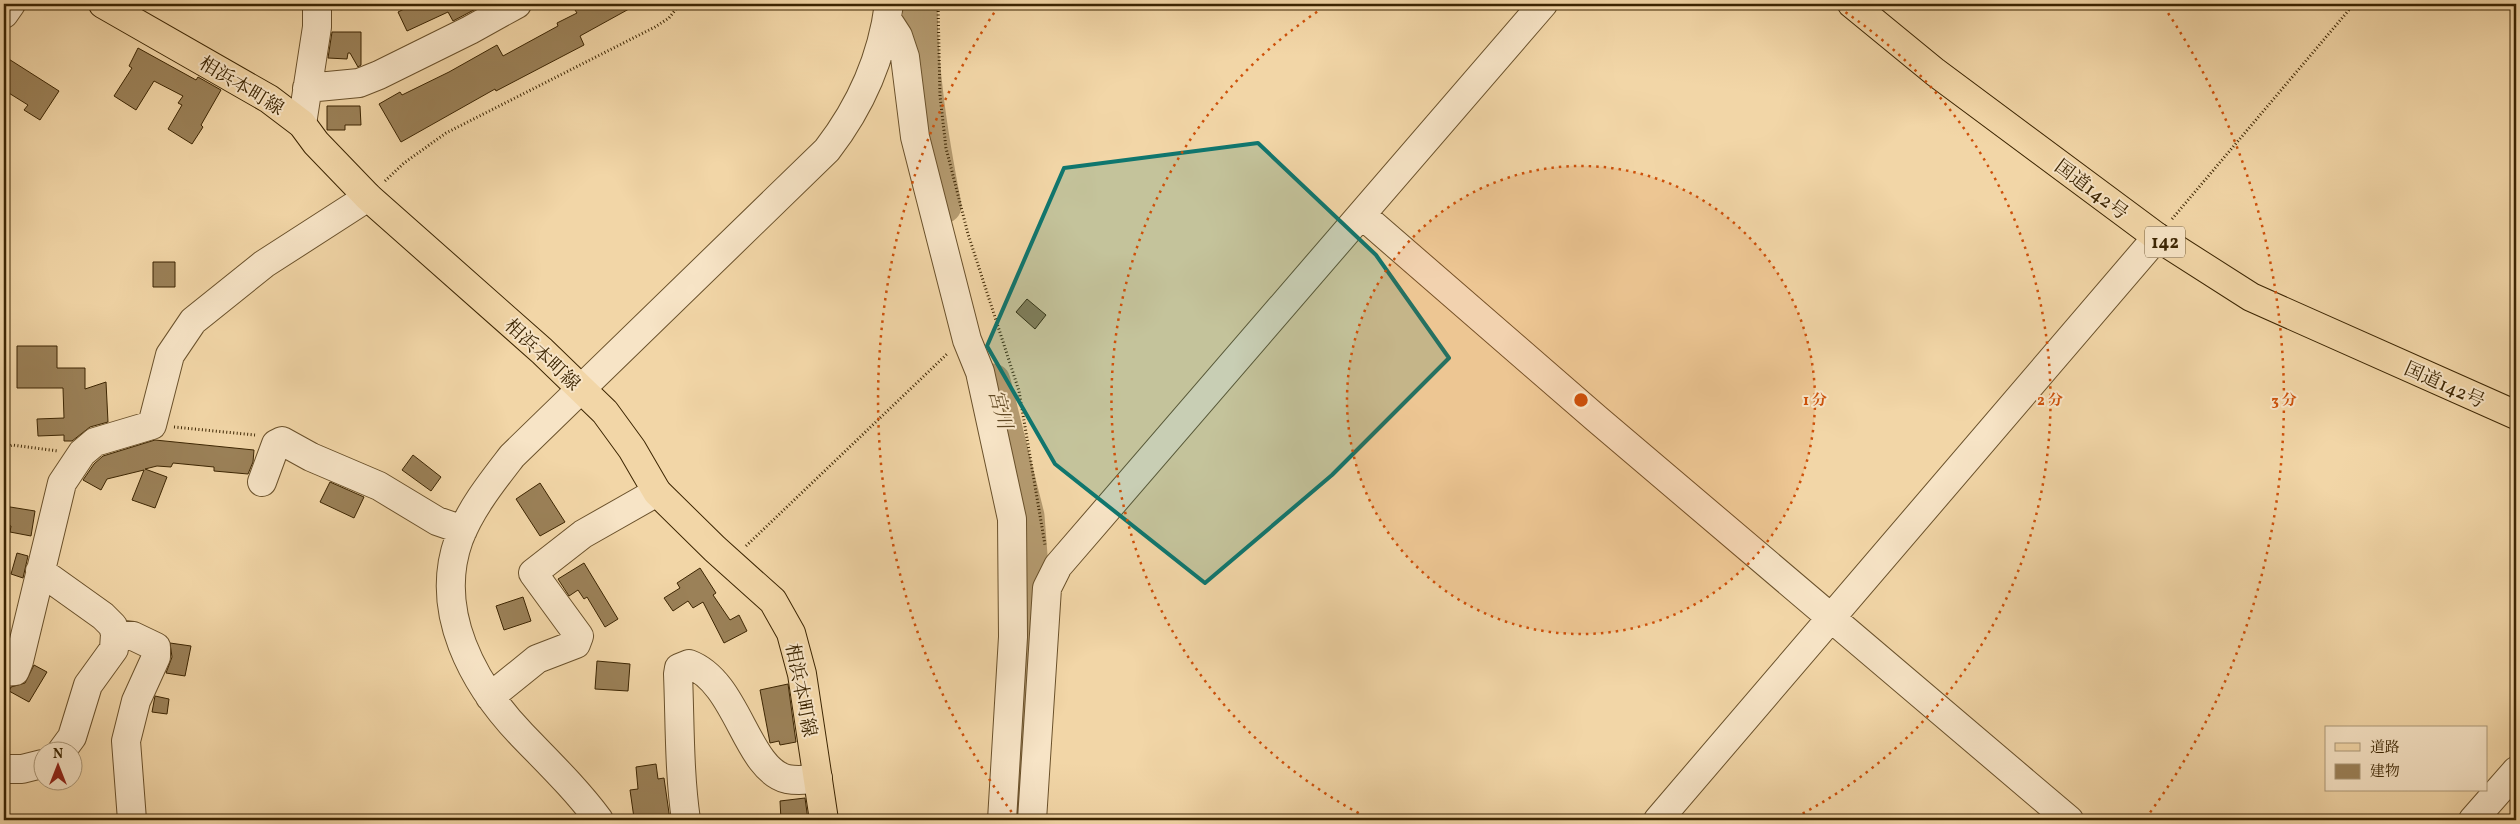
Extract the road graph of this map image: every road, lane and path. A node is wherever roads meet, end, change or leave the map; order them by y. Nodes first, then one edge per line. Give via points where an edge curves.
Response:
1 (11, 4) edge
2 (103, 4) edge
3 (317, 4) edge
4 (517, 4) edge
5 (680, 4) edge
6 (938, 4) edge
7 (1543, 4) edge
8 (1852, 4) edge
9 (2354, 4) edge
10 (888, 12) edge
11 (4, 14) edge
12 (307, 88) junction
13 (302, 124) junction
14 (368, 197) junction
15 (1362, 215) junction
16 (2157, 237) junction
17 (967, 340) junction
18 (582, 391) junction
19 (2516, 415) edge
20 (152, 425) junction
21 (282, 441) junction
22 (4, 448) edge
23 (82, 453) junction
24 (262, 482) dead end
25 (657, 492) junction
26 (463, 530) junction
27 (729, 562) junction
28 (1058, 566) junction
29 (40, 571) junction
30 (1832, 618) junction
31 (115, 634) junction
32 (4, 672) edge
33 (490, 697) junction
34 (68, 742) edge
35 (32, 766) edge
36 (4, 769) edge
37 (2516, 771) edge
38 (818, 778) junction
39 (132, 820) edge
40 (599, 820) edge
41 (686, 820) edge
42 (824, 820) edge
43 (1002, 820) edge
44 (1032, 820) edge
45 (1658, 820) edge
46 (2069, 820) edge
47 (2473, 820) edge

1 - 11 street
2 - 13 main road, 相浜本町線 via 269,99
3 - 12 street via 317,27
4 - 12 street via 360,83
5 - 14 path via 669,18 655,27 446,133 404,163
6 - 28 path via 939,88 946,148 968,234 1019,391 1044,543
7 - 15 street
8 - 16 main road, 国道142号 / 142 via 1935,72
9 - 16 path
10 - 17 street via 905,57 915,137
10 - 18 street via 870,81 828,150
12 - 13 street
13 - 14 main road, 相浜本町線
14 - 18 main road, 相浜本町線 via 542,351
14 - 20 street via 264,264 193,321 170,355
15 - 28 street
15 - 30 street via 1596,419
16 - 19 main road, 国道142号 / 142 via 2251,297
16 - 30 street
17 - 27 path via 913,384 867,432
17 - 43 street via 980,372 1012,519 1014,637
18 - 25 main road, 相浜本町線 via 606,412
18 - 26 street via 512,456 476,505
20 - 21 path via 272,436
20 - 23 street via 95,442
21 - 24 street via 276,444
21 - 26 street via 379,486 437,521
22 - 23 path via 12,445
23 - 29 street via 62,483
25 - 27 main road, 相浜本町線
25 - 33 street via 583,534 532,573 579,636 576,644 537,659
26 - 33 street via 451,573 454,620 464,649
27 - 38 main road, 相浜本町線 via 773,601 791,632 802,674
28 - 44 street via 1047,588
29 - 31 street via 104,616 114,626
29 - 32 street via 20,661 15,670
30 - 45 street
30 - 46 street
31 - 34 street via 114,649 88,685
31 - 39 street via 133,636 156,647 156,657 136,701 126,741
33 - 40 street via 522,735 565,777
35 - 36 street
37 - 47 street
38 - 41 street via 786,778 772,771 761,759 711,676 689,664 680,668 678,674 680,779
38 - 42 main road, 相浜本町線

